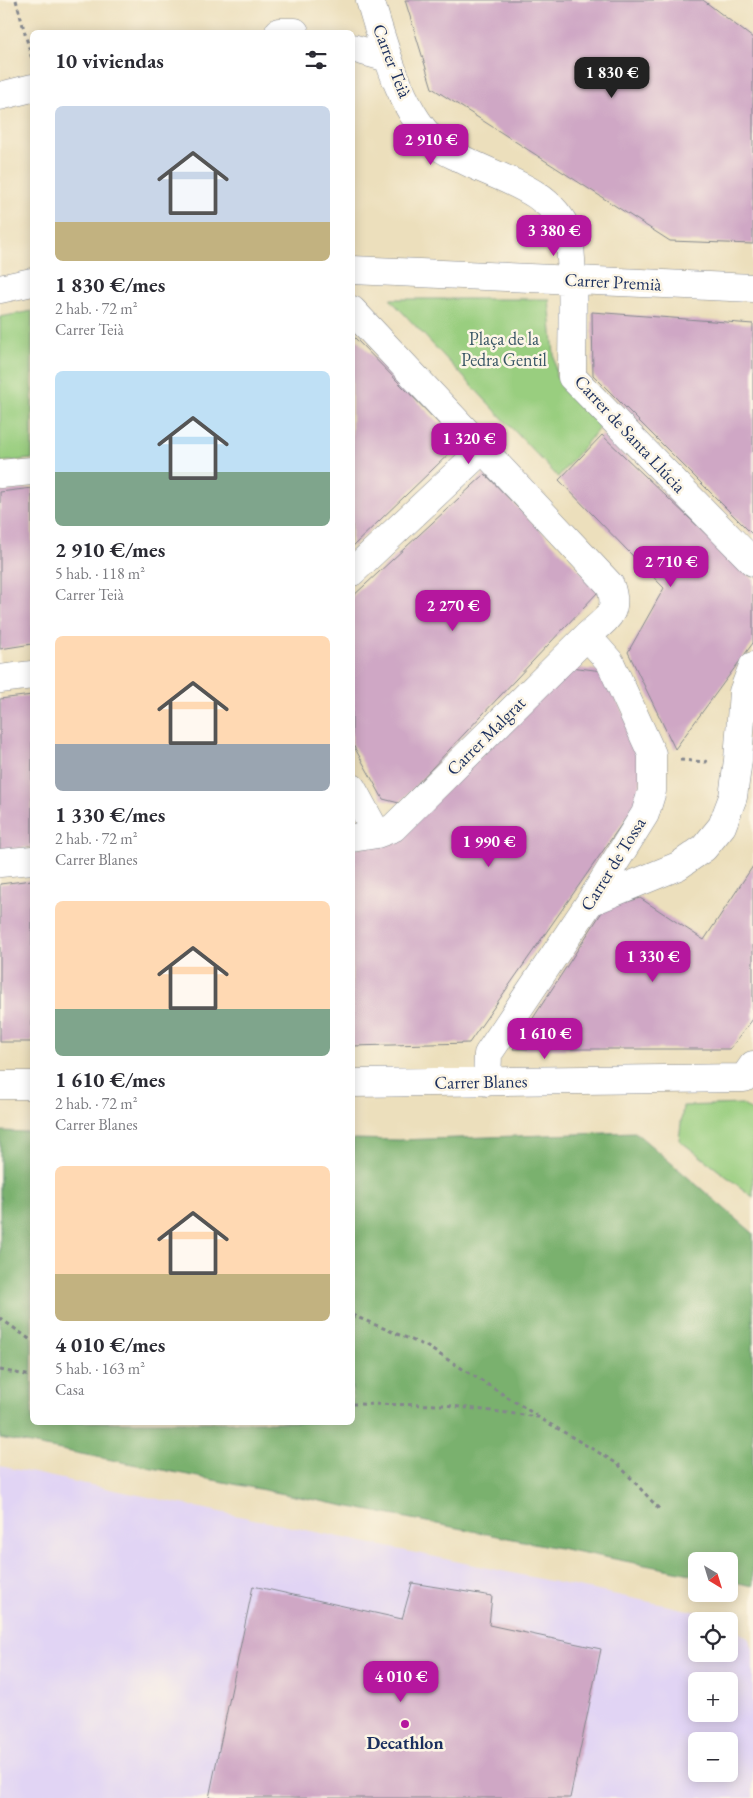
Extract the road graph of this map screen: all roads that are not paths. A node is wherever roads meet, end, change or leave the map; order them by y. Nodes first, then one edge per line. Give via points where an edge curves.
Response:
1 (370, 0) edge
2 (355, 49) edge
3 (388, 58) junction
4 (30, 88) edge
5 (0, 96) edge
6 (355, 270) edge
7 (572, 279) junction
8 (30, 282) edge
9 (753, 288) edge
10 (0, 289) edge
11 (355, 313) edge
12 (483, 449) junction
13 (30, 471) edge
14 (0, 474) edge
15 (753, 562) edge
16 (355, 569) edge
17 (588, 636) junction
18 (753, 666) edge
19 (30, 675) edge
20 (0, 679) edge
21 (355, 799) edge
22 (365, 836) edge
23 (30, 860) edge
24 (0, 863) edge
25 (590, 902) junction
26 (753, 1065) edge
27 (487, 1082) junction
28 (355, 1083) edge
29 (30, 1085) edge
30 (0, 1086) edge

1 - 3 street, Carrer Teià
2 - 3 street
3 - 7 street, Carrer Teià via 416,120 439,146 534,193 556,212 569,234
4 - 5 street
6 - 7 street, Carrer Premià
7 - 9 street, Carrer Premià
7 - 15 street, Carrer de Santa Llúcia via 572,376
8 - 10 street
11 - 12 street
12 - 16 street
12 - 17 street, Carrer Malgrat via 610,585 615,599 611,615
13 - 14 street
17 - 22 street, Carrer Malgrat via 393,828
17 - 25 street, Carrer de Tossa via 610,662 652,754 652,791 645,814
18 - 25 street via 743,692 733,797 722,826 704,848 678,866
19 - 20 street
21 - 22 street
23 - 24 street
25 - 27 street, Carrer de Tossa via 488,1054
26 - 27 street, Carrer Blanes via 744,1078
27 - 28 street, Carrer Blanes
29 - 30 street

